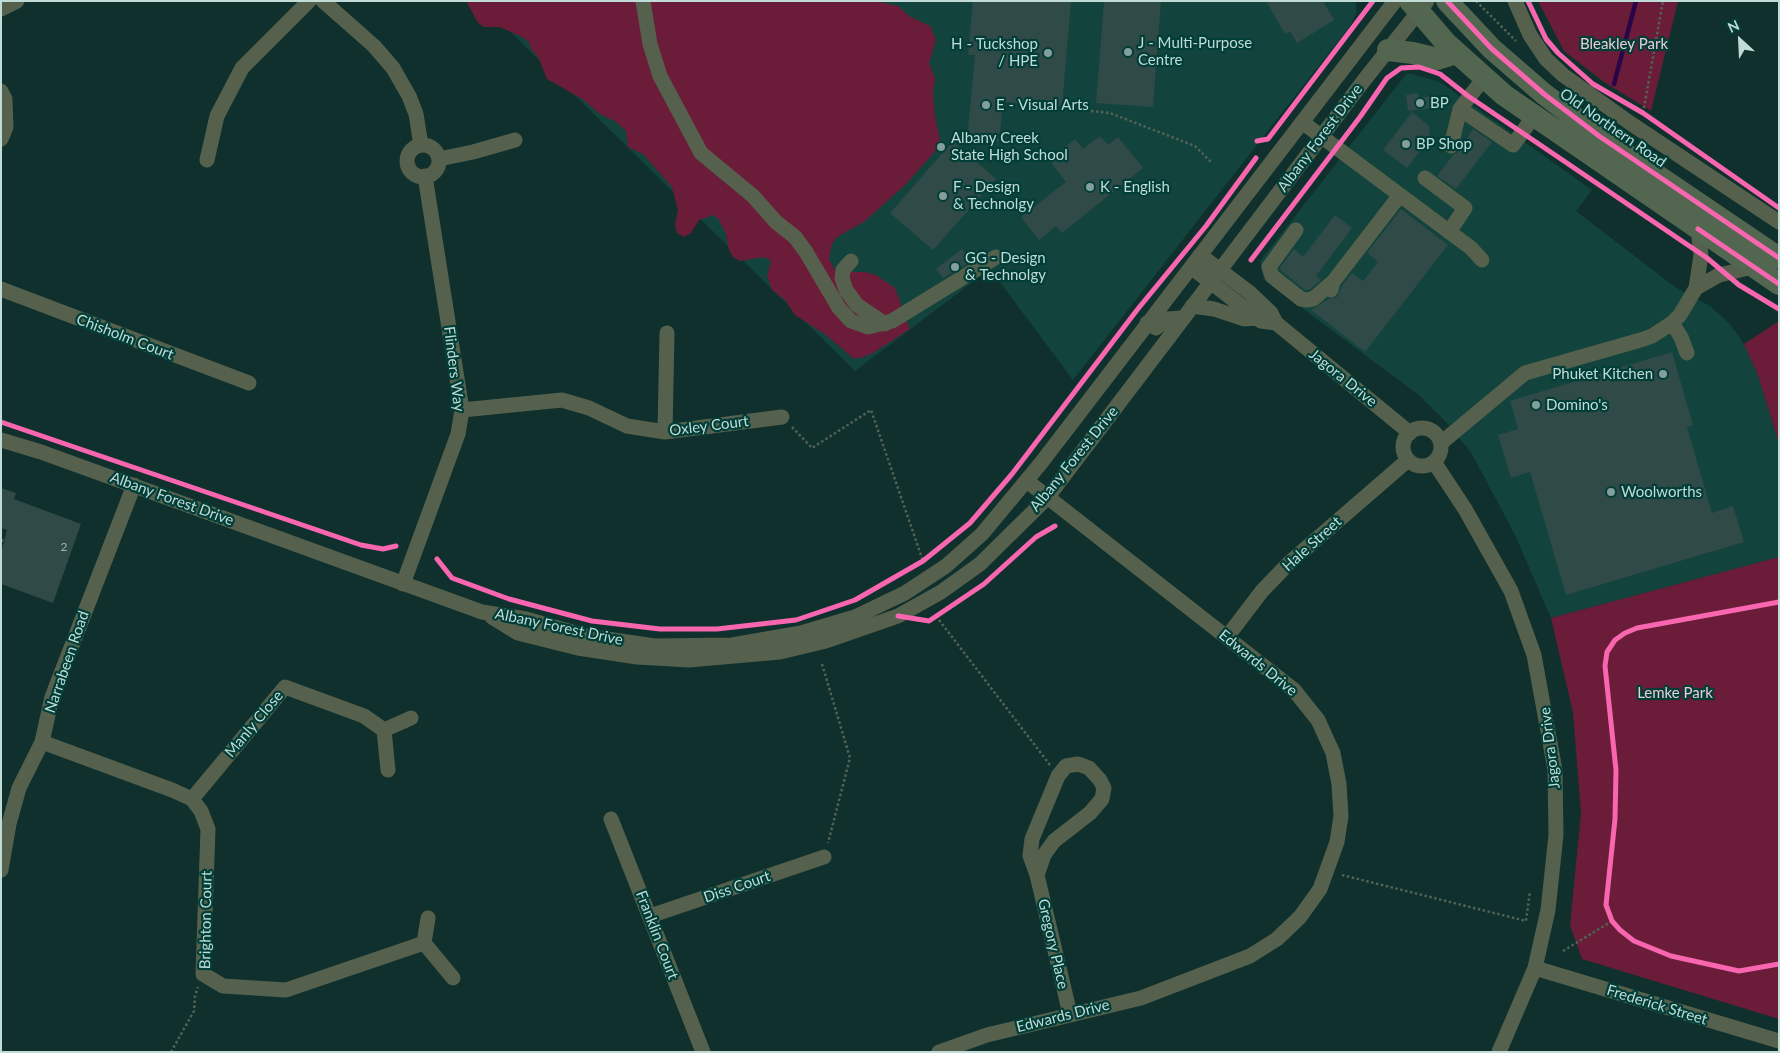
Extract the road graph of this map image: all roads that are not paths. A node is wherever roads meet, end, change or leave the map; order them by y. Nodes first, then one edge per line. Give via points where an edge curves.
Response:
1 (17, 1) edge
2 (309, 1) edge
3 (322, 1) edge
4 (643, 1) edge
5 (1395, 1) edge
6 (1446, 1) edge
7 (1516, 1) edge
8 (1418, 5) edge
9 (1, 9) edge
10 (1388, 50) junction
11 (1456, 53) junction
12 (1484, 78) junction
13 (1, 92) edge
14 (1460, 109) junction
15 (1534, 116) junction
16 (1302, 122) junction
17 (1322, 137) junction
18 (1, 139) edge
19 (515, 140) dead end
20 (421, 145) junction
21 (1451, 146) dead end
22 (439, 159) junction
23 (207, 160) dead end
24 (425, 176) junction
25 (1425, 178) dead end
26 (1400, 195) junction
27 (1779, 222) edge
28 (1698, 229) junction
29 (1296, 230) dead end
30 (1449, 232) junction
31 (996, 257) dead end
32 (1779, 258) edge
33 (1482, 260) dead end
34 (851, 261) dead end
35 (1195, 261) junction
36 (1753, 267) junction
37 (1220, 270) junction
38 (1211, 282) junction
39 (1333, 282) junction
40 (1779, 284) edge
41 (1696, 288) junction
42 (1, 289) edge
43 (1324, 299) dead end
44 (1192, 306) junction
45 (1182, 318) junction
46 (1258, 318) junction
47 (1146, 323) junction
48 (1276, 323) junction
49 (1672, 323) junction
50 (885, 324) junction
51 (667, 332) dead end
52 (1687, 353) dead end
53 (249, 384) dead end
54 (462, 410) junction
55 (782, 417) road end
56 (665, 432) junction
57 (1410, 433) junction
58 (1, 440) edge
59 (1440, 443) junction
60 (1408, 460) junction
61 (1434, 462) junction
62 (1027, 482) junction
63 (134, 485) junction
64 (1048, 498) junction
65 (403, 584) junction
66 (482, 612) junction
67 (1227, 637) junction
68 (412, 718) dead end
69 (384, 730) junction
70 (42, 742) junction
71 (388, 770) dead end
72 (192, 798) junction
73 (611, 819) dead end
74 (824, 857) road end
75 (1, 870) edge
76 (1037, 876) junction
77 (650, 916) junction
78 (428, 918) dead end
79 (424, 943) junction
80 (1535, 968) junction
81 (453, 978) dead end
82 (1070, 1014) junction
83 (1779, 1041) edge
84 (703, 1052) edge
85 (939, 1052) edge
86 (1499, 1052) edge

1 - 9 street
2 - 23 street via 242,68 216,116
3 - 20 street via 394,68 416,114
4 - 50 street via 650,44 660,76 701,153 753,196 776,222 795,237 846,316 862,326
5 - 16 street, Albany Forest Drive
6 - 32 highway, Old Northern Road via 1492,49 1544,94 1599,136
7 - 27 street, Old Northern Road via 1533,40 1563,75
8 - 10 street, Albany Forest Drive
8 - 11 highway
10 - 11 highway via 1437,59
10 - 17 street, Albany Forest Drive
11 - 12 highway
12 - 14 street
12 - 15 highway
13 - 18 street via 5,99 6,127
14 - 15 street via 1513,145
14 - 21 street
15 - 28 highway
16 - 17 street
16 - 35 street, Albany Forest Drive
17 - 26 street
17 - 37 street, Albany Forest Drive
19 - 22 street
20 - 22 street via 432,148
20 - 24 street via 411,150 407,161 414,174
22 - 24 street via 436,169
24 - 54 street, Flinders Way
25 - 30 street via 1465,208
26 - 30 street
26 - 39 street via 1375,218 1372,229
28 - 36 highway
28 - 41 street via 1701,255
29 - 39 street via 1269,267 1272,276 1307,300
30 - 33 street
31 - 50 street
34 - 50 street via 843,270 846,290 857,305
35 - 37 street, Jagora Drive
35 - 38 street, Jagora Drive
35 - 47 street, Albany Forest Drive
36 - 40 highway
36 - 41 street via 1719,275
37 - 38 street, Albany Forest Drive
37 - 48 street, Jagora Drive via 1271,313
38 - 44 street, Albany Forest Drive
38 - 46 street, Jagora Drive
39 - 43 street
41 - 49 street
42 - 53 street, Chisholm Court
44 - 45 street, Albany Forest Drive
44 - 46 street via 1244,318
45 - 47 street via 1167,320 1156,328
45 - 64 street, Albany Forest Drive
46 - 48 street, Jagora Drive
47 - 62 street, Albany Forest Drive
48 - 57 street, Jagora Drive
49 - 52 street
49 - 59 street via 1652,336 1524,373
51 - 56 street
54 - 56 street, Oxley Court via 562,400 589,408 627,426
54 - 65 street, Flinders Way via 458,434
55 - 56 street, Oxley Court
57 - 59 street via 1426,429 1438,437
57 - 60 street via 1403,446
58 - 63 street, Albany Forest Drive
59 - 61 street
60 - 61 street via 1423,466
60 - 67 street, Hale Street via 1289,563 1262,591
61 - 80 street, Jagora Drive via 1466,509 1511,591 1534,655 1544,701 1554,770 1556,835 1548,910
62 - 64 street, Edwards Drive
62 - 66 street, Albany Forest Drive via 982,534 946,566 905,593 855,617 801,633 732,645 655,646 586,636
63 - 65 street, Albany Forest Drive
63 - 70 street, Narrabeen Road via 52,697
64 - 66 street, Albany Forest Drive via 980,564 940,592 890,619 826,641 780,652 689,660 637,657 578,648 518,633
64 - 67 street, Edwards Drive
65 - 66 street, Albany Forest Drive
67 - 82 street, Edwards Drive via 1294,690 1318,720 1333,753 1339,784 1341,816 1331,863 1320,889 1300,917 1277,939 1250,956 1141,998
68 - 69 street
69 - 71 street
69 - 72 street, Manly Close via 364,716 285,687
70 - 72 street
70 - 75 street, Narrabeen Road via 19,788
72 - 79 street, Brighton Court via 208,829 203,974 223,986 286,990
73 - 77 street, Franklin Court
74 - 77 street, Diss Court
76 - 76 street, Gregory Place via 1054,841 1090,813 1102,799 1104,788 1089,768 1078,764 1066,766 1058,776 1032,839 1030,856
76 - 82 street, Gregory Place
77 - 84 street, Franklin Court
78 - 79 street
79 - 81 street
80 - 83 street, Frederick Street
80 - 86 street, Jagora Drive
82 - 85 street, Edwards Drive via 987,1035

